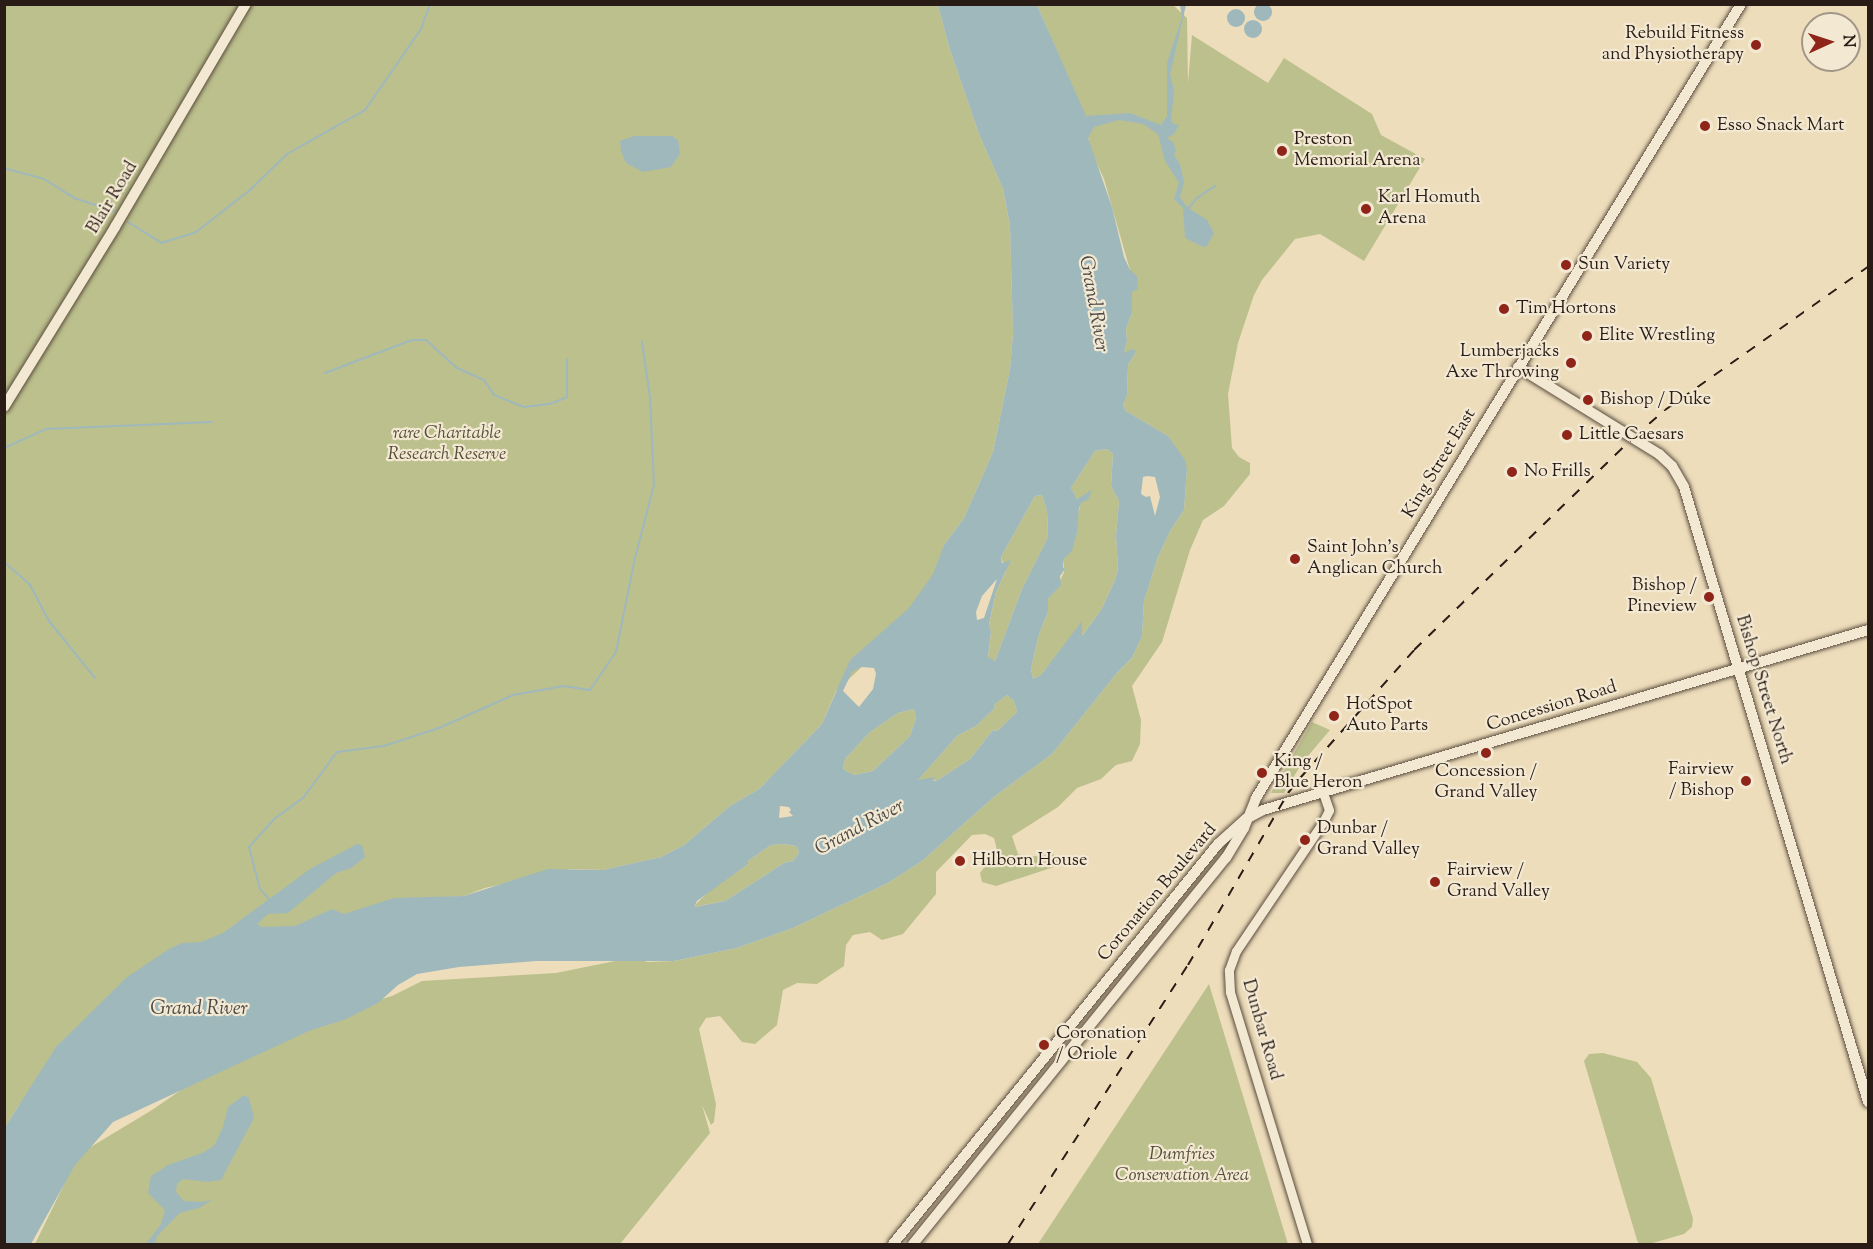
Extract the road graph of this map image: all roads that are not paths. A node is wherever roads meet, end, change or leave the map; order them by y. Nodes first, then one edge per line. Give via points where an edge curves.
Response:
1 (246, 4) edge
2 (1741, 4) edge
3 (1518, 368) junction
4 (4, 407) edge
5 (1869, 630) edge
6 (1739, 669) junction
7 (1323, 793) junction
8 (1246, 819) junction
9 (1172, 902) junction
10 (1183, 910) junction
11 (1869, 1102) edge
12 (893, 1245) edge
13 (913, 1245) edge
14 (1307, 1245) edge

1 - 4 main road, Blair Road
2 - 3 main road, King Street East
3 - 6 main road, Bishop Street North via 1634,437 1672,466 1688,496
3 - 8 main road, King Street East
5 - 6 main road, Concession Road
6 - 7 main road, Concession Road
6 - 11 main road, Bishop Street North
7 - 8 main road, Concession Road via 1263,810
7 - 14 street, Dunbar Road via 1329,810 1236,951 1229,970 1230,992
8 - 9 main road, Coronation Boulevard via 1218,844
8 - 10 main road, Coronation Boulevard via 1226,858
9 - 10 main road
9 - 12 main road, Coronation Boulevard
10 - 13 main road, Coronation Boulevard

